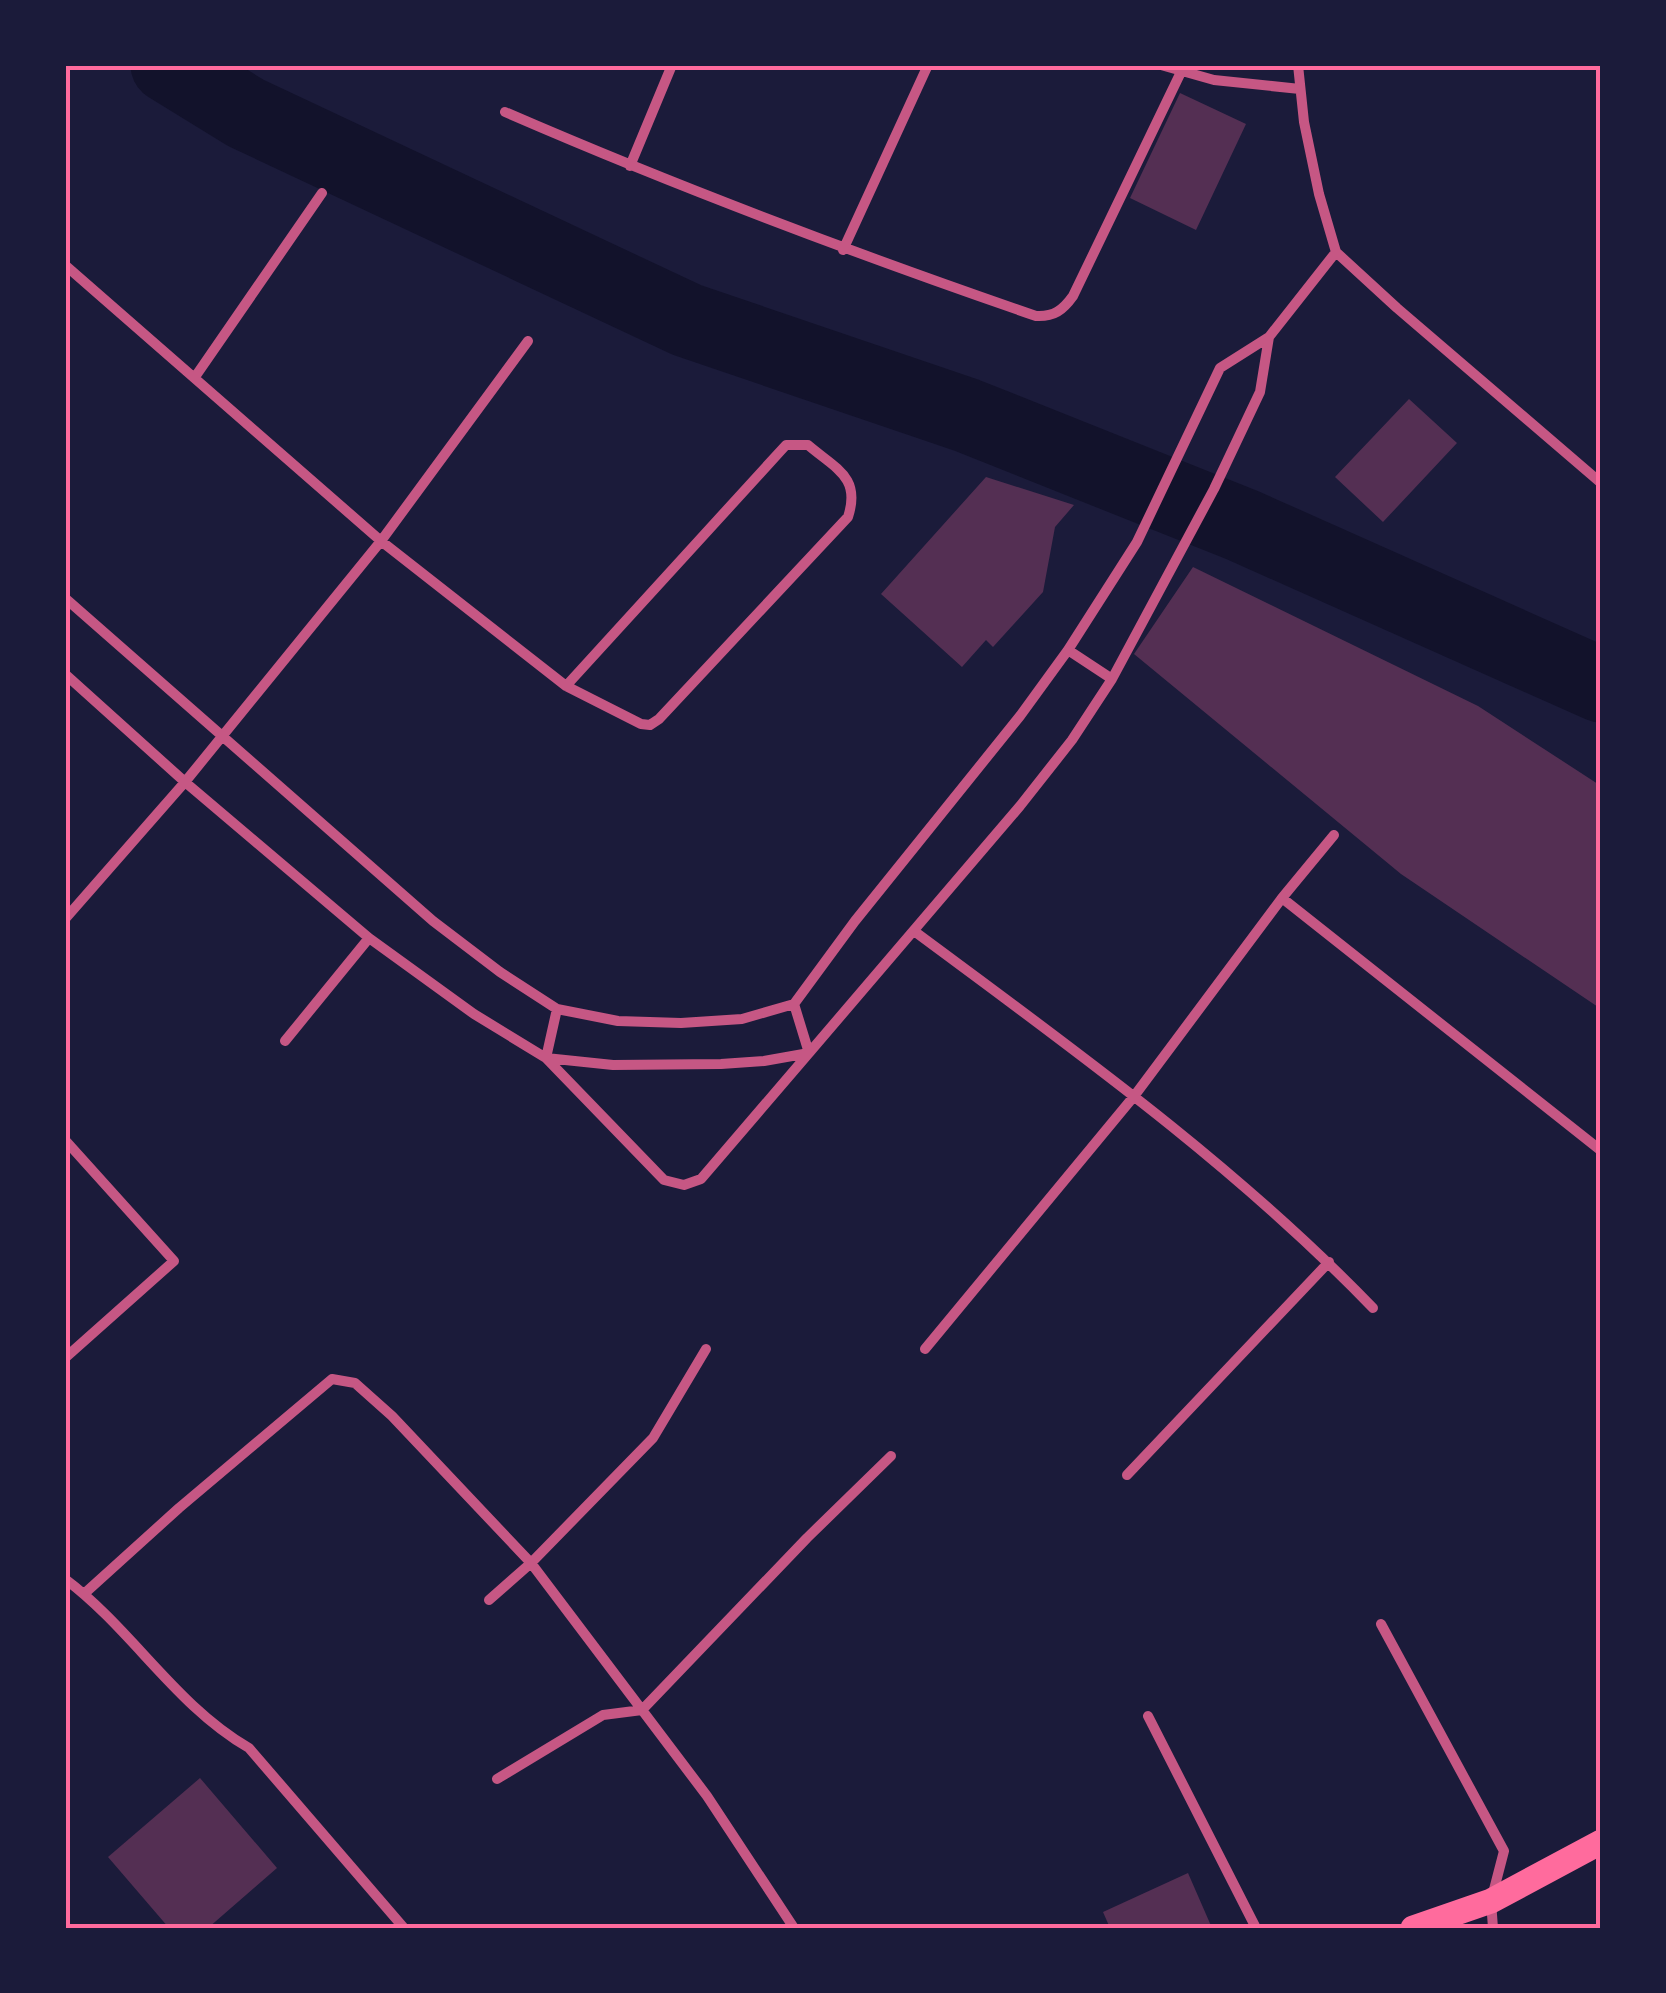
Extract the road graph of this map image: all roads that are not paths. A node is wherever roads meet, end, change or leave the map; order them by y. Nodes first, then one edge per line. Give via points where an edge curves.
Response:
1 (672, 65) edge
2 (928, 65) edge
3 (1161, 65) edge
4 (1298, 65) edge
5 (1181, 72) junction
6 (1300, 89) junction
7 (505, 112) dead end
8 (630, 166) junction
9 (322, 193) dead end
10 (843, 250) junction
11 (1336, 252) junction
12 (65, 265) edge
13 (1269, 337) junction
14 (528, 341) dead end
15 (195, 377) junction
16 (1601, 483) edge
17 (381, 541) junction
18 (65, 598) edge
19 (1068, 650) junction
20 (65, 674) edge
21 (1112, 679) junction
22 (566, 686) junction
23 (222, 736) junction
24 (185, 782) junction
25 (1334, 836) dead end
26 (1282, 898) junction
27 (65, 919) edge
28 (914, 932) junction
29 (369, 938) junction
30 (794, 1004) junction
31 (557, 1009) junction
32 (285, 1041) dead end
33 (809, 1053) junction
34 (546, 1058) junction
35 (1135, 1095) junction
36 (65, 1140) edge
37 (1599, 1149) edge
38 (1329, 1262) junction
39 (1373, 1308) dead end
40 (924, 1348) dead end
41 (706, 1349) dead end
42 (65, 1358) edge
43 (891, 1456) dead end
44 (1128, 1475) dead end
45 (531, 1563) junction
46 (65, 1578) edge
47 (86, 1593) junction
48 (489, 1600) dead end
49 (1381, 1624) dead end
50 (642, 1710) junction
51 (1148, 1716) dead end
52 (497, 1779) dead end
53 (1601, 1842) edge
54 (1491, 1902) junction
55 (404, 1928) edge
56 (794, 1928) edge
57 (1256, 1928) edge
58 (1413, 1928) edge
59 (1493, 1928) edge

1 - 8 street
2 - 10 street
3 - 5 street
4 - 6 street
5 - 6 street
5 - 10 street via 1072,296 1056,313 1036,316
6 - 11 street
7 - 8 street
8 - 10 street
9 - 15 street
11 - 13 street
11 - 16 street
12 - 15 street
13 - 19 street via 1220,368 1137,542
13 - 21 street via 1260,392
14 - 17 street
15 - 17 street
17 - 22 street
17 - 23 street
18 - 23 street
19 - 21 street
19 - 30 street
20 - 24 street
21 - 28 street via 1072,740
22 - 22 street via 786,446 808,445 850,481 848,517 659,720 641,724
23 - 24 street
23 - 31 street via 433,921
24 - 27 street
24 - 29 street
25 - 26 street
26 - 35 street
26 - 37 street
28 - 33 street
28 - 35 street
29 - 32 street
29 - 34 street
30 - 31 street via 742,1019 681,1023 618,1022
30 - 33 street
31 - 34 street
33 - 34 street via 720,1064
33 - 34 street via 701,1179 684,1185 664,1180
35 - 38 street
35 - 40 street
36 - 42 street via 174,1261
38 - 39 street
38 - 44 street
41 - 45 street via 652,1438
43 - 50 street
45 - 47 street via 392,1416 355,1384 332,1379
45 - 48 street
45 - 50 street
46 - 47 street
47 - 55 street via 188,1703 249,1748
49 - 54 street via 1504,1851
50 - 52 street via 604,1715
50 - 56 street
51 - 57 street
53 - 54 main road
54 - 58 main road
54 - 59 street

